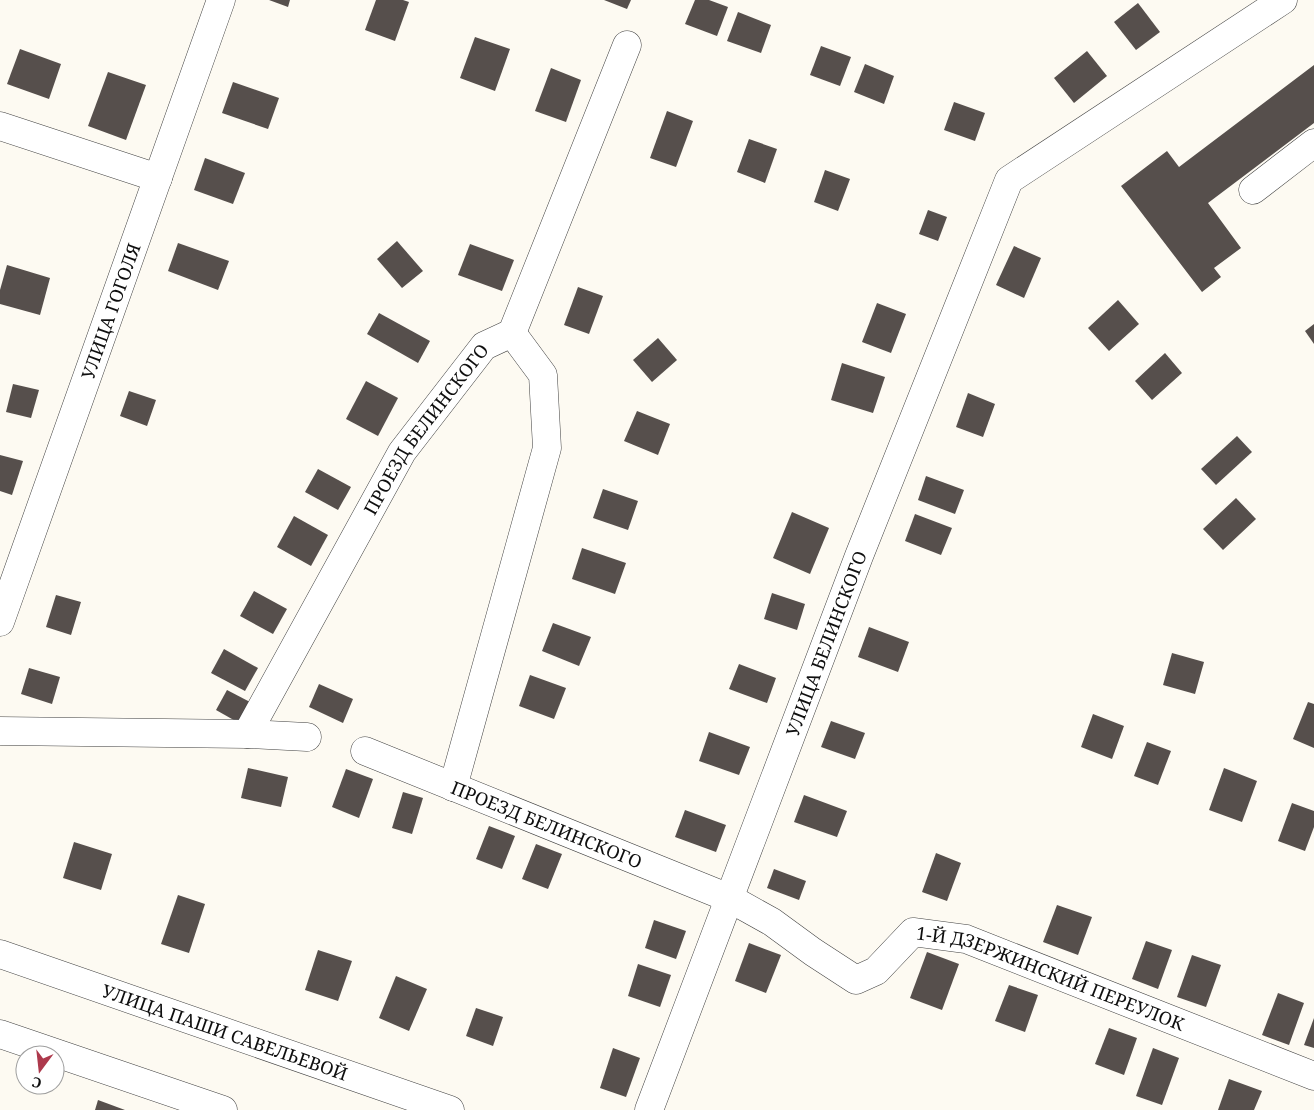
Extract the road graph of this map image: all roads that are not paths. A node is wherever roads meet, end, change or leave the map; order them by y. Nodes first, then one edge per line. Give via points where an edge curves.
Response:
1 (221, 0) edge
2 (1283, 0) edge
3 (626, 44) dead end
4 (0, 126) edge
5 (1314, 144) edge
6 (158, 178) junction
7 (1253, 190) dead end
8 (512, 333) junction
9 (0, 622) edge
10 (0, 731) edge
11 (247, 734) junction
12 (307, 737) dead end
13 (365, 751) dead end
14 (453, 787) junction
15 (729, 898) junction
16 (0, 954) edge
17 (0, 1034) edge
18 (1314, 1076) edge
19 (223, 1110) edge
20 (450, 1110) edge
21 (650, 1110) edge

1 - 6 street, УЛИЦА ГОГОЛЯ
2 - 15 street, УЛИЦА БЕЛИНСКОГО via 1009,180 859,556
3 - 8 street
4 - 6 street
5 - 7 street
6 - 9 street, УЛИЦА ГОГОЛЯ
8 - 11 street, ПРОЕЗД БЕЛИНСКОГО via 484,346 402,452
8 - 14 street via 543,374 547,448
10 - 11 street
11 - 12 street
13 - 14 street, ПРОЕЗД БЕЛИНСКОГО
14 - 15 street, ПРОЕЗД БЕЛИНСКОГО
15 - 18 street, 1-Й ДЗЕРЖИНСКИЙ ПЕРЕУЛОК via 772,922 856,980 876,971 913,932 966,939
15 - 21 street, УЛИЦА БЕЛИНСКОГО
16 - 20 street, УЛИЦА ПАШИ САВЕЛЬЕВОЙ
17 - 19 street

